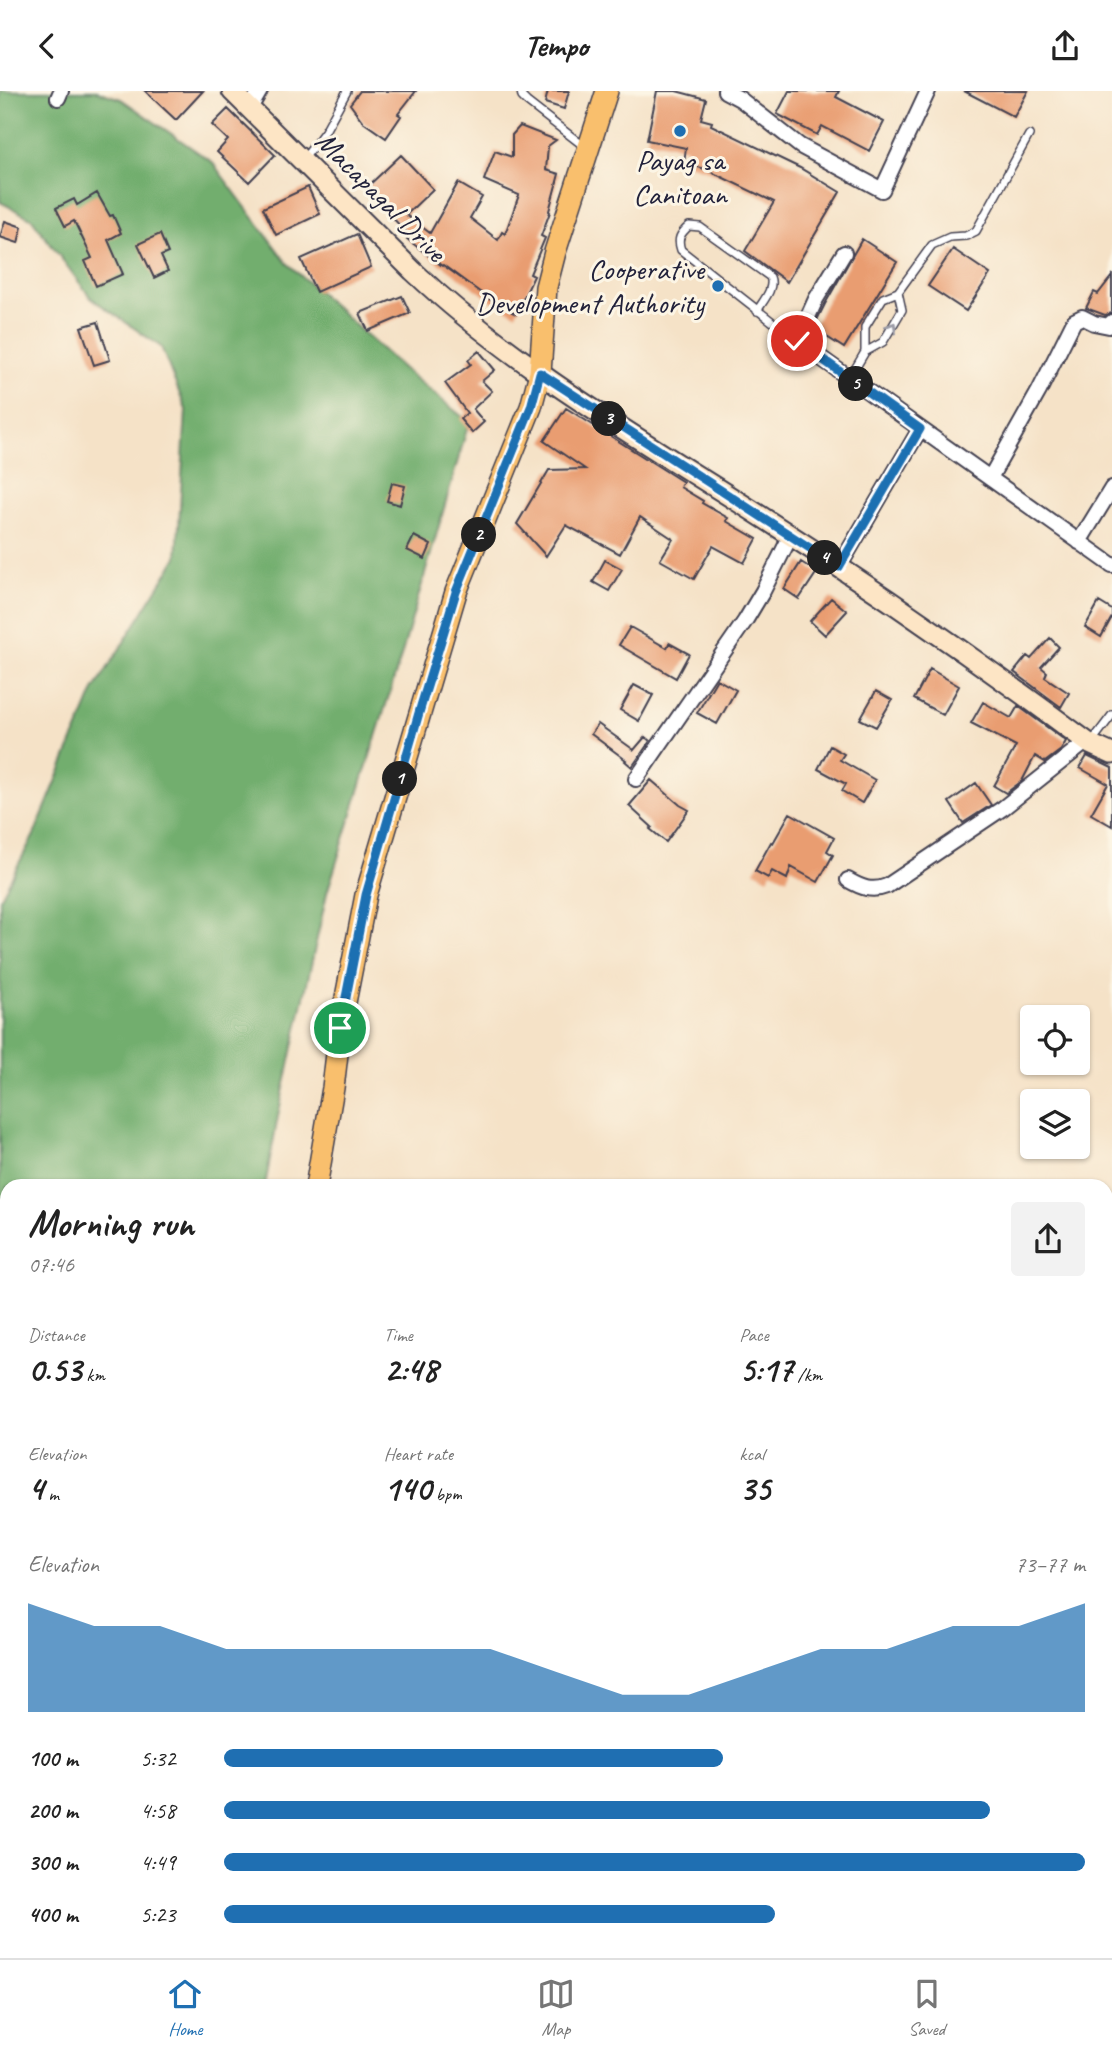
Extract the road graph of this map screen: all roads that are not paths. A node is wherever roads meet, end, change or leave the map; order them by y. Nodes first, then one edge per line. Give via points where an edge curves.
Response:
1 (232, 91) edge
2 (347, 91) edge
3 (521, 91) edge
4 (607, 91) edge
5 (725, 91) edge
6 (928, 91) edge
7 (742, 95) edge
8 (255, 100) edge
9 (1029, 135) dead end
10 (588, 149) junction
11 (302, 161) junction
12 (844, 253) dead end
13 (898, 292) junction
14 (757, 311) junction
15 (1112, 322) edge
16 (797, 341) junction
17 (865, 352) junction
18 (532, 368) junction
19 (849, 379) junction
20 (920, 429) junction
21 (990, 478) junction
22 (1112, 488) edge
23 (791, 535) junction
24 (1079, 542) junction
25 (1112, 565) edge
26 (839, 567) junction
27 (1112, 715) edge
28 (1088, 743) junction
29 (1112, 754) edge
30 (636, 779) dead end
31 (848, 880) dead end
32 (317, 1179) edge

1 - 8 street, Macapagal Drive
2 - 11 lane
3 - 10 lane via 527,102
4 - 10 main road
5 - 7 street
6 - 7 street via 882,190 800,146
8 - 11 street, Macapagal Drive
9 - 13 lane via 976,231 932,245
10 - 18 main road via 546,287
11 - 18 street, Macapagal Drive via 442,299
12 - 16 street
13 - 17 lane via 883,298 865,327
17 -> 13 lane via 884,342 902,310
14 - 14 lane via 772,286 770,277 700,227 689,226 681,233 681,250
14 - 16 lane
15 - 21 street via 1109,326 1082,317 1074,321
16 - 19 street
17 - 19 lane
18 - 23 street, Macapagal Drive
18 - 32 main road via 531,407 456,592 366,895
19 - 20 street
20 - 21 street
20 - 26 street
21 - 24 street
22 - 24 street
23 - 26 street, Macapagal Drive
23 - 30 street via 746,621
24 - 25 street
26 - 28 street, Macapagal Drive
27 - 28 lane
28 - 29 street, Macapagal Drive
28 - 31 street via 1003,808 887,886 863,888

